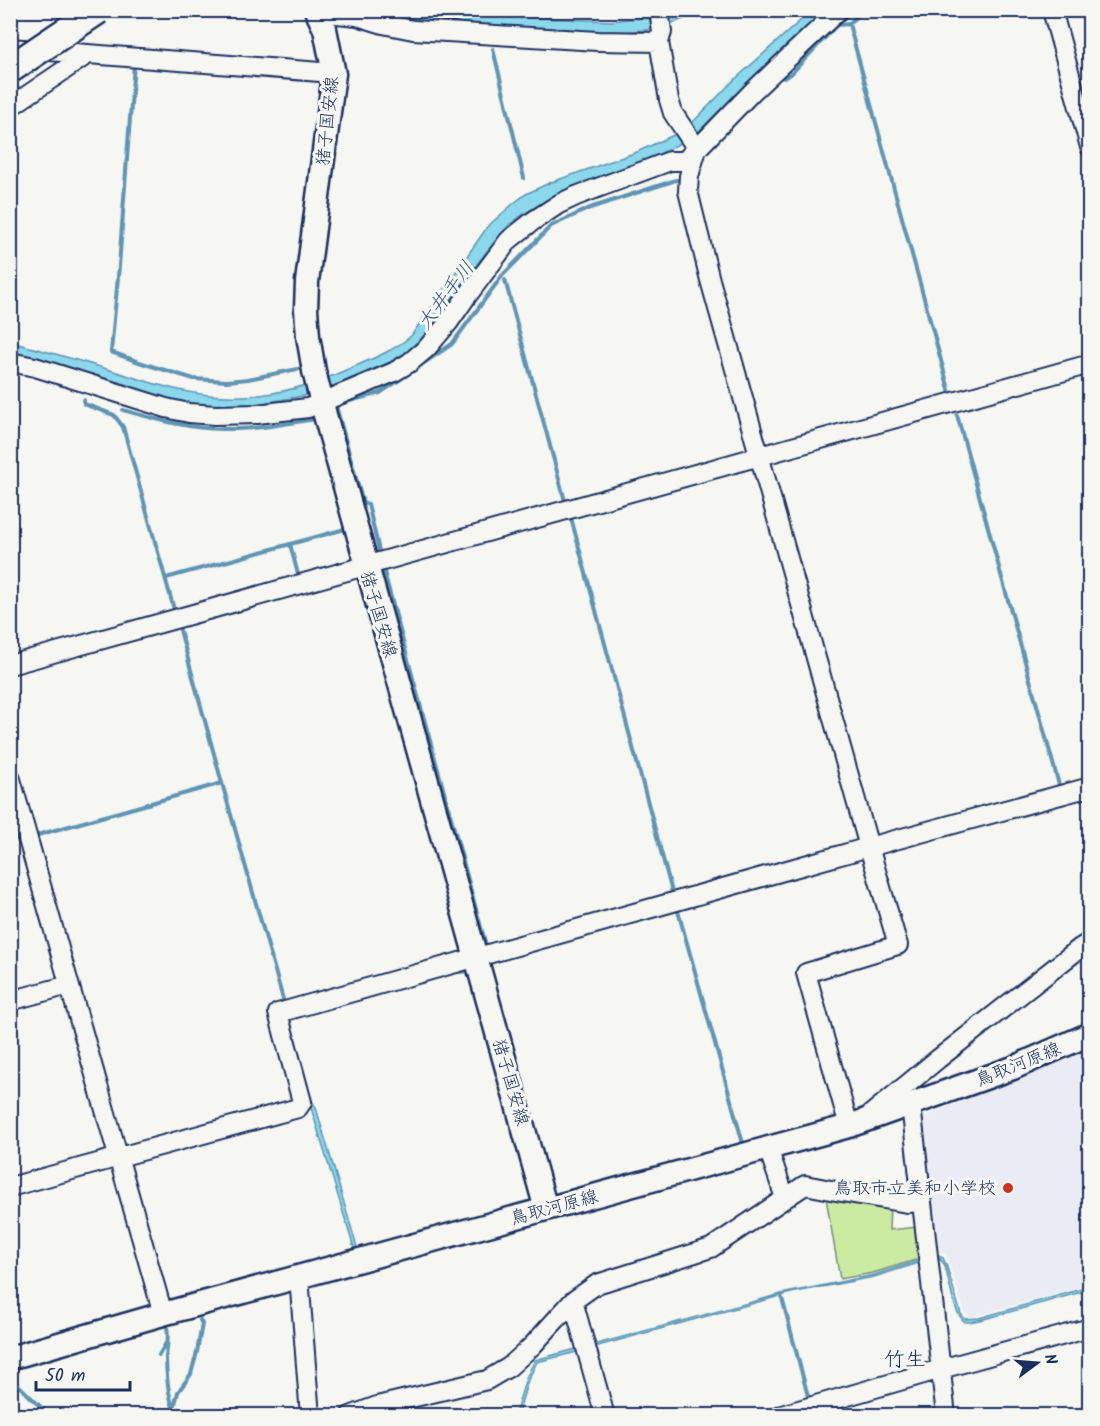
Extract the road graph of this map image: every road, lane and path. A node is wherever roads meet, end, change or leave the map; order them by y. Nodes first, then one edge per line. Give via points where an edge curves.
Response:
1 (82, 10) edge
2 (98, 10) edge
3 (659, 10) edge
4 (839, 10) edge
5 (1052, 10) edge
6 (317, 11) edge
7 (659, 42) junction
8 (10, 48) edge
9 (88, 54) junction
10 (10, 59) edge
11 (10, 69) edge
12 (333, 73) junction
13 (10, 107) edge
14 (1089, 147) edge
15 (697, 149) junction
16 (10, 362) edge
17 (1089, 364) edge
18 (321, 401) junction
19 (760, 456) junction
20 (366, 566) junction
21 (10, 665) edge
22 (10, 776) edge
23 (1089, 787) edge
24 (869, 847) junction
25 (1089, 942) edge
26 (476, 958) junction
27 (69, 985) junction
28 (10, 1001) edge
29 (1089, 1034) edge
30 (911, 1105) junction
31 (855, 1125) junction
32 (768, 1148) junction
33 (118, 1157) junction
34 (10, 1187) edge
35 (785, 1198) junction
36 (922, 1202) junction
37 (546, 1209) junction
38 (299, 1277) junction
39 (573, 1301) junction
40 (163, 1314) junction
41 (1089, 1328) edge
42 (10, 1358) edge
43 (941, 1369) junction
44 (310, 1416) edge
45 (350, 1416) edge
46 (605, 1416) edge
47 (778, 1416) edge
48 (946, 1416) edge

1 - 10 highway
2 - 11 highway, bridge
3 - 7 street
4 - 15 street
5 - 14 street
6 - 7 street via 413,30
6 - 12 main road, 猪子国安線 via 325,29
7 - 15 street via 673,113
8 - 9 street
9 - 12 street
9 - 13 street
12 - 18 main road, 猪子国安線 via 306,309
15 - 18 street via 684,161 670,161 576,196 533,221 509,240 427,348 394,372
15 - 19 street via 688,191
16 - 18 street via 189,413 257,414 308,408
17 - 19 street
18 - 20 main road, 猪子国安線
19 - 20 street
19 - 24 street
20 - 21 street
20 - 26 main road, 猪子国安線
22 - 27 street
23 - 24 street
24 - 26 street
24 - 31 street via 898,945 806,973
25 - 31 street
26 - 33 street via 278,1013 302,1102 298,1108
26 - 37 main road, 猪子国安線
27 - 28 street
27 - 33 street
29 - 30 main road, 鳥取河原線 via 1013,1068
30 - 31 main road, 鳥取河原線
30 - 36 street
31 - 32 main road, 鳥取河原線
32 - 35 street
32 - 37 main road, 鳥取河原線
33 - 34 street
33 - 40 street
35 - 36 street via 805,1185 908,1203
35 - 39 street via 711,1248 597,1284
36 - 43 street
37 - 38 main road, 鳥取河原線
38 - 40 main road, 鳥取河原線
38 - 44 street
39 - 45 street via 532,1346 487,1380
39 - 46 street
40 - 42 main road, 鳥取河原線
41 - 43 street
43 - 47 street
43 - 48 street

